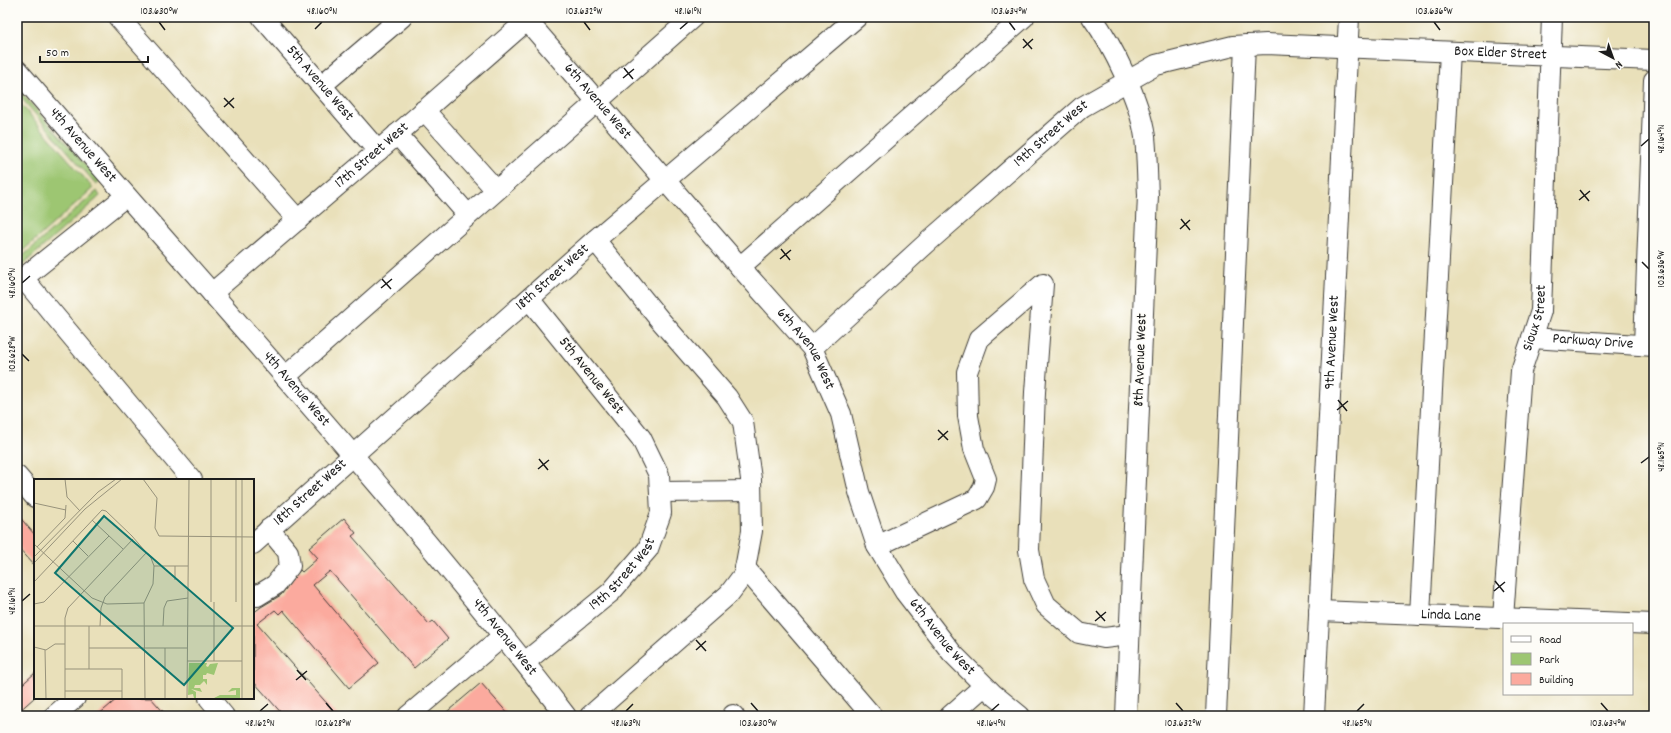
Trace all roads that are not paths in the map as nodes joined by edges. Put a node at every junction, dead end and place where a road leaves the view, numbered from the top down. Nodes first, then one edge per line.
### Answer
1 (118, 17) edge
2 (262, 17) edge
3 (402, 17) edge
4 (693, 17) edge
5 (857, 17) edge
6 (1024, 17) edge
7 (1092, 17) edge
8 (1349, 17) edge
9 (1552, 17) edge
10 (527, 18) edge
11 (1245, 45) junction
12 (1348, 48) junction
13 (1450, 52) junction
14 (1551, 56) junction
15 (1654, 60) edge
16 (17, 70) edge
17 (1654, 80) edge
18 (1127, 82) junction
19 (322, 85) junction
20 (596, 101) junction
21 (424, 110) junction
22 (397, 134) junction
23 (378, 151) junction
24 (665, 180) junction
25 (496, 190) junction
26 (126, 196) junction
27 (468, 215) junction
28 (298, 220) junction
29 (595, 240) junction
30 (740, 267) junction
31 (20, 281) edge
32 (212, 293) junction
33 (529, 299) junction
34 (1532, 338) junction
35 (1649, 346) edge
36 (812, 348) junction
37 (285, 377) junction
38 (352, 456) junction
39 (650, 456) joint
40 (17, 476) edge
41 (191, 479) edge
42 (752, 491) junction
43 (660, 492) junction
44 (34, 496) edge
45 (269, 529) junction
46 (254, 543) edge
47 (877, 546) junction
48 (745, 568) junction
49 (254, 594) edge
50 (1319, 610) junction
51 (1420, 615) junction
52 (1503, 618) junction
53 (1629, 623) edge
54 (1633, 623) edge
55 (1654, 624) edge
56 (1129, 635) junction
57 (503, 636) junction
58 (525, 662) junction
59 (984, 686) junction
60 (210, 699) edge
61 (224, 716) edge
62 (408, 716) edge
63 (566, 716) edge
64 (590, 716) edge
65 (872, 716) edge
66 (950, 716) edge
67 (1020, 716) edge
68 (1126, 716) edge
69 (1216, 716) edge
70 (1314, 716) edge

1 - 28 street
2 - 19 street, 5th Avenue West
3 - 19 street
4 - 20 street
5 - 24 street, 18th Street West
6 - 30 street
7 - 18 street, 8th Avenue West
8 - 12 street, 9th Avenue West
9 - 14 street, Sioux Street
10 - 20 street, 6th Avenue West
10 - 21 street, 17th Street West
11 - 12 street, 19th Street West
11 - 18 street, 19th Street West
11 - 69 street
12 - 13 street, Box Elder Street
12 - 50 street, 9th Avenue West
13 - 14 street, Box Elder Street
13 - 51 street
14 - 15 street, Box Elder Street
14 - 34 street, Sioux Street
16 - 26 street, 4th Avenue West
17 - 35 street
18 - 36 street, 19th Street West
18 - 56 street, 8th Avenue West
19 - 23 street, 5th Avenue West
20 - 24 street, 6th Avenue West
20 - 25 street
21 - 22 street, 17th Street West
21 - 25 street
22 - 23 street, 17th Street West
22 - 27 street
23 - 28 street, 17th Street West
24 - 29 street, 18th Street West
24 - 30 street, 6th Avenue West
25 - 27 street
26 - 31 street
26 - 32 street, 4th Avenue West
27 - 37 street
28 - 32 street, 17th Street West
29 - 33 street, 18th Street West
29 - 42 street
30 - 36 street, 6th Avenue West
31 - 41 street
32 - 37 street, 4th Avenue West
33 - 38 street, 18th Street West
33 - 39 street, 5th Avenue West
34 - 35 street, Parkway Drive
34 - 52 street, Sioux Street
36 - 47 street, 6th Avenue West
37 - 38 street, 4th Avenue West
38 - 45 street, 18th Street West
38 - 57 street, 4th Avenue West
39 - 43 street, 19th Street West
40 - 44 street
42 - 43 street
42 - 48 street
43 - 58 street, 19th Street West
45 - 46 street, 18th Street West
45 - 49 street
47 - 56 street
47 - 59 street, 6th Avenue West
48 - 64 street
48 - 65 street
50 - 51 street, Linda Lane
50 - 70 street, 9th Avenue West
51 - 52 street, Linda Lane
52 - 53 street, Linda Lane
54 - 55 street, Linda Lane
56 - 68 street, 8th Avenue West
57 - 58 street, 4th Avenue West
57 - 62 street
58 - 63 street, 4th Avenue West
59 - 66 street
59 - 67 street, 6th Avenue West
60 - 61 street

